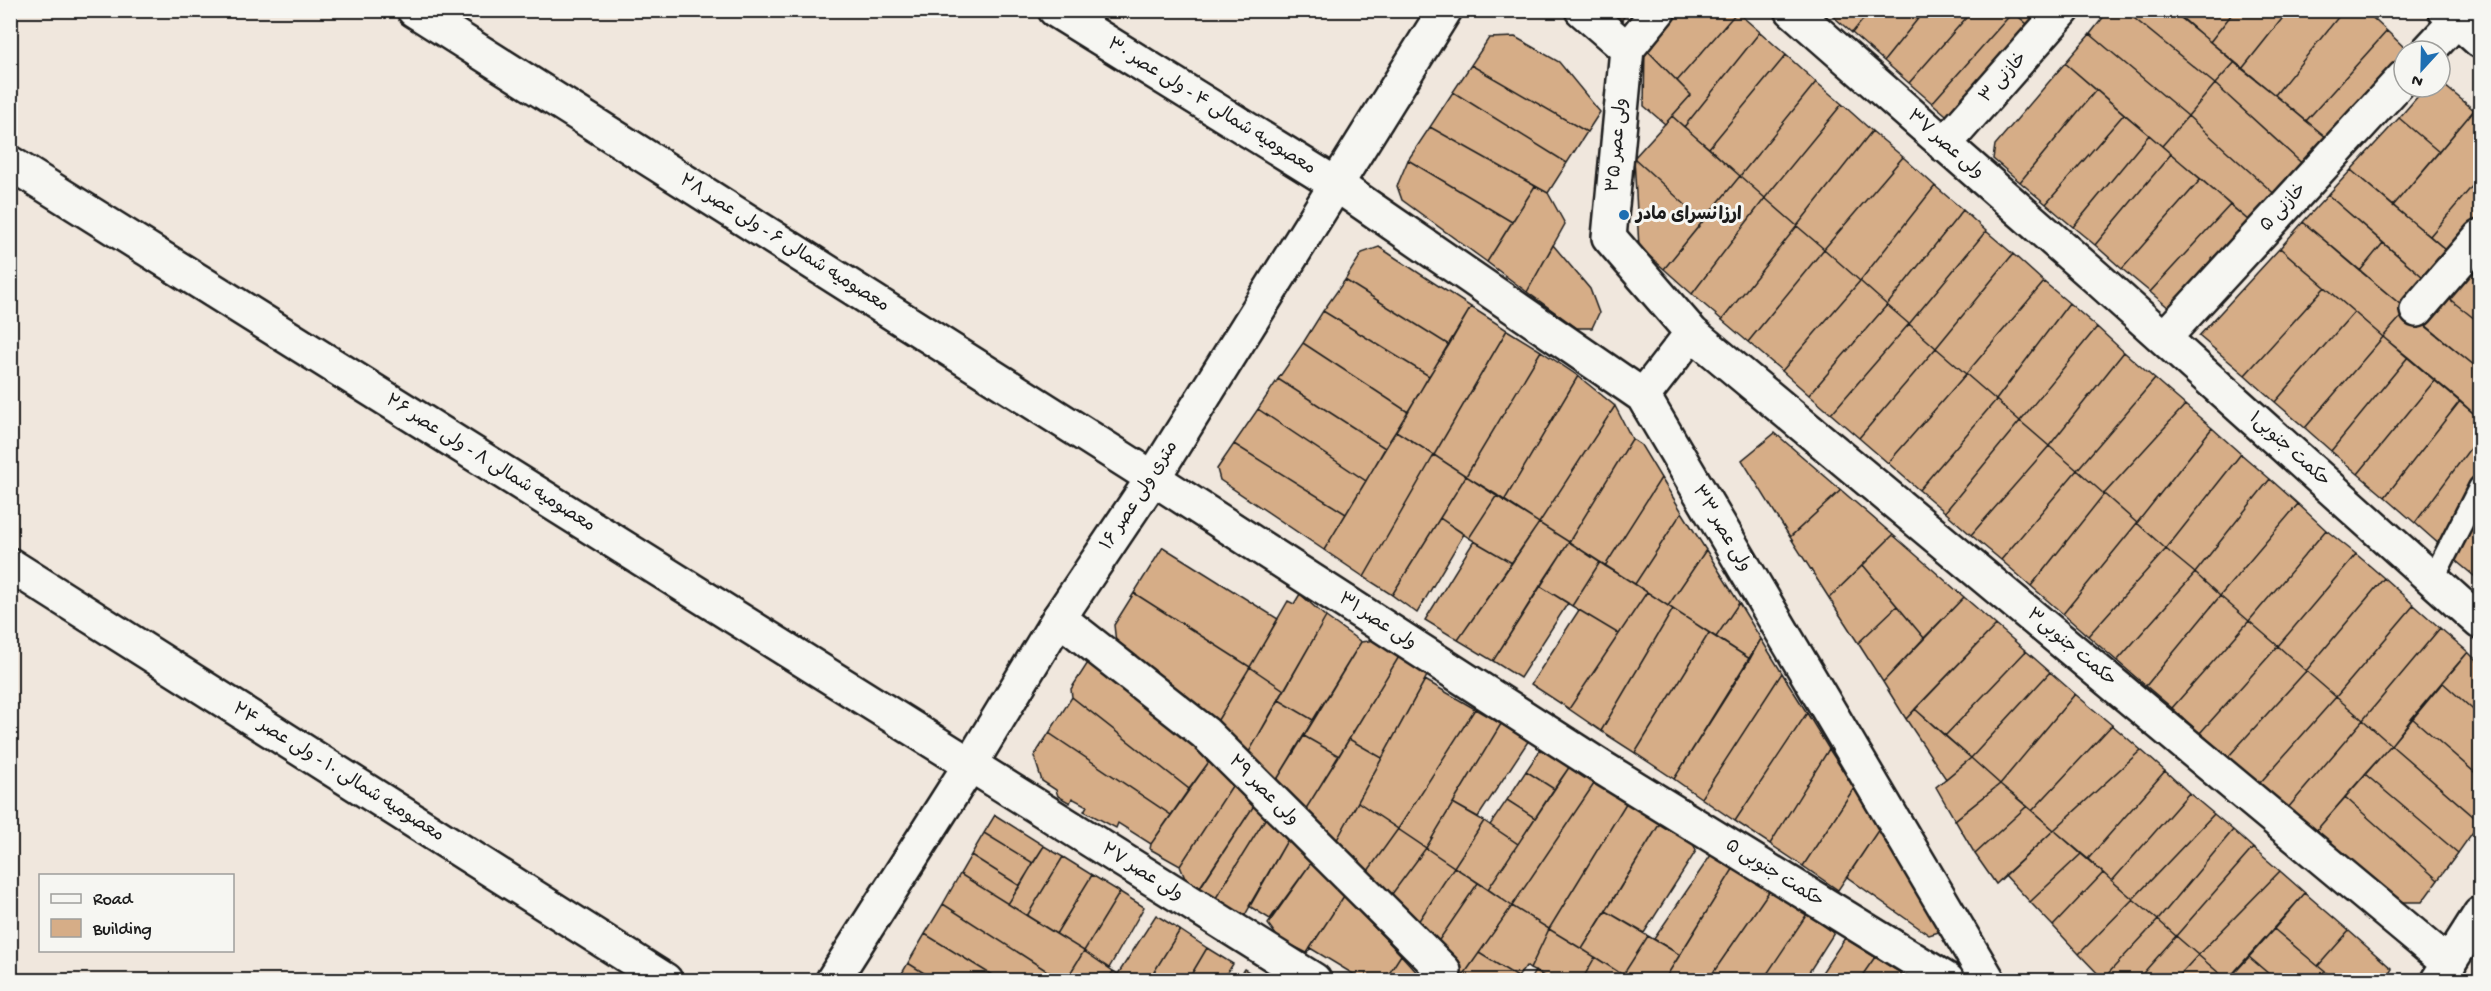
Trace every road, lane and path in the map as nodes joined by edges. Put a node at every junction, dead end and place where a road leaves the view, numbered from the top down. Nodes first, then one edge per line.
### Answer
1 (414, 10) edge
2 (1054, 10) edge
3 (1445, 10) edge
4 (1582, 10) edge
5 (1659, 10) edge
6 (1792, 10) edge
7 (2064, 10) edge
8 (2460, 24) edge
9 (2442, 39) edge
10 (1627, 50) junction
11 (2392, 90) edge
12 (1944, 145) junction
13 (10, 163) edge
14 (1337, 185) junction
15 (2481, 237) edge
16 (2098, 279) joint
17 (2417, 310) dead end
18 (1692, 333) junction
19 (2164, 338) junction
20 (1642, 396) junction
21 (1153, 478) junction
22 (2481, 487) edge
23 (10, 565) edge
24 (2433, 579) junction
25 (1059, 618) junction
26 (2481, 622) edge
27 (970, 765) junction
28 (1601, 766) joint
29 (2481, 914) edge
30 (2444, 972) edge
31 (665, 981) edge
32 (833, 981) edge
33 (1314, 981) edge
34 (1437, 981) edge
35 (1947, 981) edge
36 (1988, 981) edge

1 - 21 street, معصومیه شمالی ۶ - ولی عصر ۲۸
2 - 14 street, معصومیه شمالی ۴ - ولی عصر ۳۰
3 - 14 street, ۱۶ متری ولی عصر
4 - 10 street
5 - 10 street
6 - 12 street, ولی عصر ۳۷
7 - 12 street, خازنی ۳
8 - 9 street
10 - 18 street, ولی عصر ۳۵
11 - 19 street, خازنی ۵
12 - 16 street, ولی عصر ۳۷
13 - 27 street, معصومیه شمالی ۸ - ولی عصر ۲۶
14 - 20 street, ولی عصر ۳۳
14 - 21 street, ۱۶ متری ولی عصر
15 - 17 street
16 - 19 street, حکمت جنوبی۱
18 - 20 street
18 - 30 street, حکمت جنوبی۳
19 - 24 street, حکمت جنوبی۱
20 - 36 street, ولی عصر ۳۳
21 - 25 street, ۱۶ متری ولی عصر
21 - 28 street, ولی عصر ۳۱
22 - 24 lane
23 - 31 street, معصومیه شمالی ۱۰ - ولی عصر ۲۴
24 - 26 street, حکمت جنوبی۱
25 - 27 street, ۱۶ متری ولی عصر
25 - 34 street, ولی عصر ۲۹
27 - 32 street, ۱۶ متری ولی عصر
27 - 33 street, ولی عصر ۲۷
28 - 35 street, حکمت جنوبی ۵
29 - 30 street

